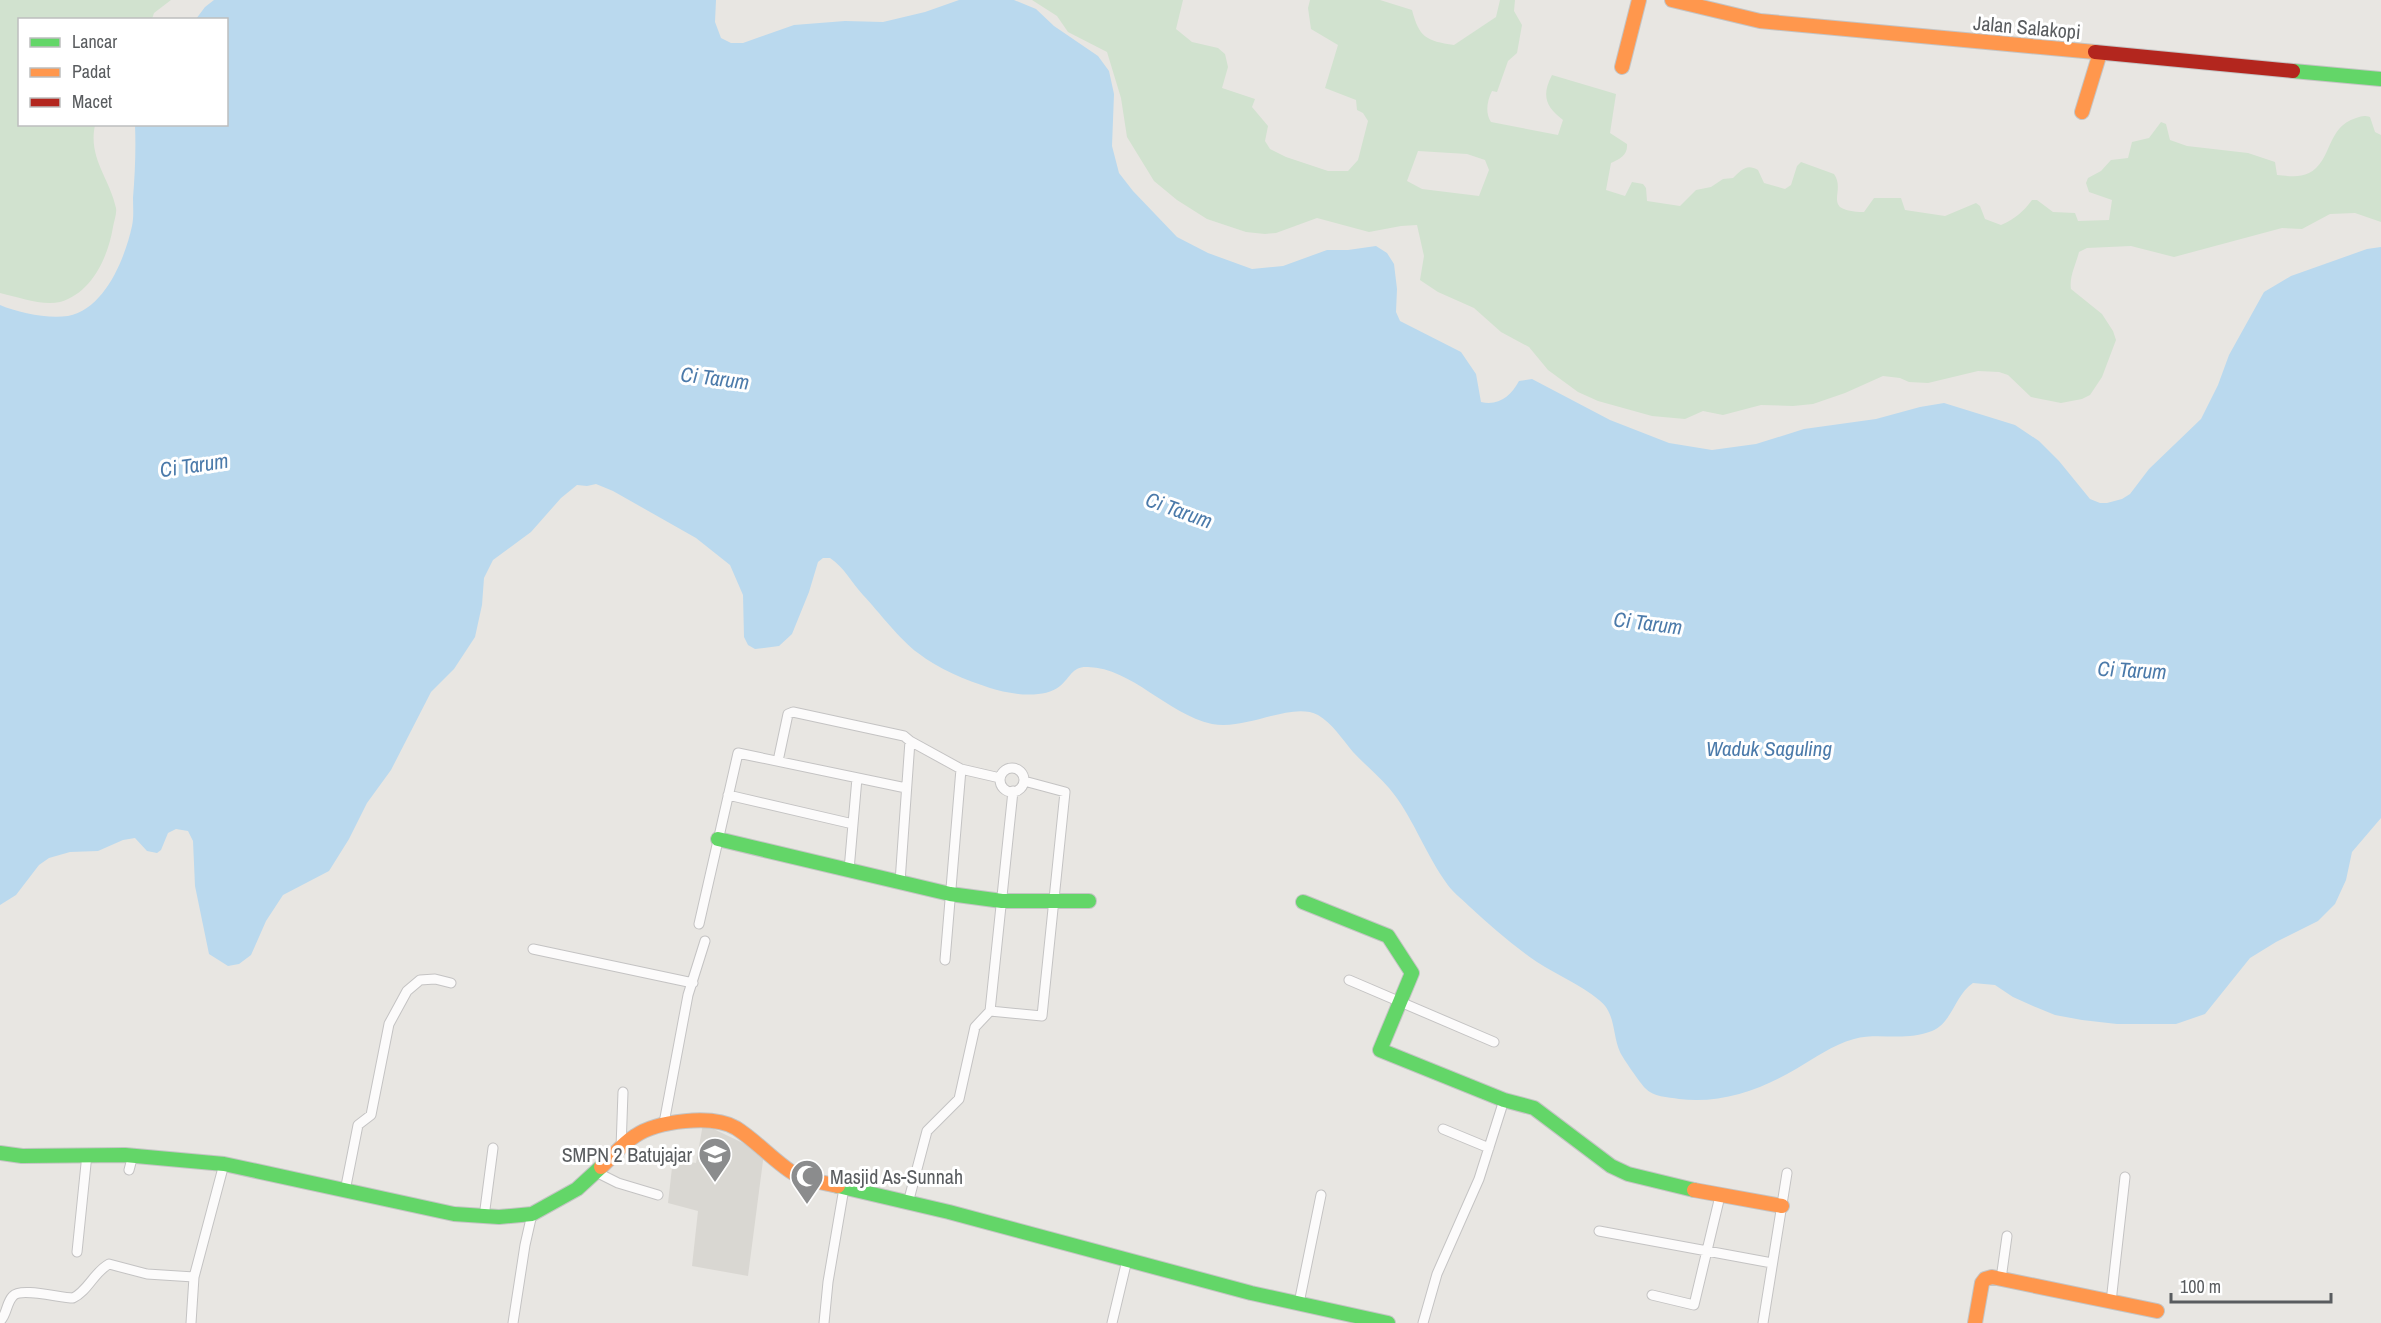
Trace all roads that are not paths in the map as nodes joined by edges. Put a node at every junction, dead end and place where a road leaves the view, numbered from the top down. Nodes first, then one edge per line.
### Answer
1 (1639, 0) edge
2 (1672, 0) edge
3 (2100, 53) junction
4 (1622, 67) dead end
5 (2381, 79) edge
6 (2082, 112) dead end
7 (910, 741) junction
8 (778, 762) junction
9 (961, 769) junction
10 (856, 778) junction
11 (1000, 778) junction
12 (1024, 781) junction
13 (906, 788) junction
14 (1013, 791) junction
15 (728, 795) junction
16 (853, 824) junction
17 (718, 839) junction
18 (849, 870) junction
19 (900, 882) junction
20 (950, 894) junction
21 (1002, 901) junction
22 (1089, 901) dead end
23 (1053, 902) junction
24 (1303, 902) dead end
25 (699, 924) dead end
26 (705, 941) dead end
27 (532, 949) dead end
28 (945, 960) dead end
29 (1349, 980) dead end
30 (693, 982) junction
31 (451, 983) dead end
32 (1400, 1002) junction
33 (990, 1011) junction
34 (1494, 1042) dead end
35 (623, 1092) dead end
36 (1504, 1100) junction
37 (664, 1123) junction
38 (1443, 1129) dead end
39 (493, 1148) dead end
40 (621, 1148) junction
41 (1489, 1148) junction
42 (0, 1153) edge
43 (87, 1154) junction
44 (133, 1155) junction
45 (224, 1164) junction
46 (129, 1170) dead end
47 (596, 1172) junction
48 (1787, 1173) dead end
49 (2125, 1177) dead end
50 (844, 1188) junction
51 (345, 1191) junction
52 (658, 1194) dead end
53 (1321, 1195) dead end
54 (1720, 1196) junction
55 (908, 1203) junction
56 (1782, 1206) junction
57 (532, 1214) junction
58 (484, 1217) junction
59 (1599, 1231) dead end
60 (2007, 1236) dead end
61 (1707, 1251) junction
62 (77, 1252) dead end
63 (1127, 1260) junction
64 (1772, 1263) junction
65 (194, 1277) junction
66 (2001, 1279) junction
67 (1652, 1295) dead end
68 (2111, 1302) junction
69 (1299, 1303) junction
70 (2157, 1311) dead end
71 (0, 1321) edge
72 (191, 1323) edge
73 (513, 1323) edge
74 (824, 1323) edge
75 (1112, 1323) edge
76 (1385, 1323) edge
77 (1423, 1323) edge
78 (1762, 1323) edge
79 (1975, 1323) edge

1 - 4 street
2 - 3 street, Jalan Salakopi
3 - 5 street, Jalan Salakopi
3 - 6 street
7 - 8 street
7 - 9 street
7 - 13 street
8 - 10 street
8 - 15 street
9 - 11 street
9 - 20 street
10 - 13 street
10 - 16 street
11 - 12 street
11 - 14 street
12 - 14 street
12 - 23 street
13 - 19 street
14 - 21 street
15 - 16 street
15 - 17 street
16 - 18 street
17 - 18 street
17 - 25 street
18 - 19 street
19 - 20 street
20 - 21 street
20 - 28 street
21 - 23 street
21 - 33 street
22 - 23 street
23 - 33 street
24 - 32 street
26 - 30 street
27 - 30 street
29 - 32 street
30 - 37 street
31 - 51 street
32 - 34 street
32 - 36 street
33 - 55 street
35 - 40 street
36 - 41 street
36 - 54 street
37 - 40 street
37 - 50 street
38 - 41 street
39 - 58 street
40 - 47 street
41 - 77 street
42 - 43 street
43 - 44 street
43 - 62 street
44 - 45 street
44 - 46 street
45 - 51 street
45 - 65 street
47 - 52 street
47 - 57 street
48 - 56 street
49 - 68 street
50 - 55 street
50 - 74 street
51 - 58 street
53 - 69 street
54 - 56 street
54 - 61 street
55 - 63 street
56 - 64 street
57 - 58 street
57 - 73 street
59 - 61 street
60 - 66 street
61 - 64 street
61 - 67 street
63 - 69 street
63 - 75 street
64 - 78 street
65 - 71 street
65 - 72 street
66 - 68 street
66 - 79 street
68 - 70 street
69 - 76 street

